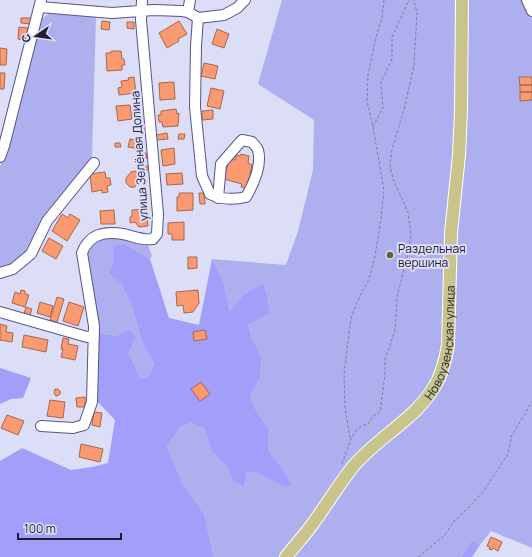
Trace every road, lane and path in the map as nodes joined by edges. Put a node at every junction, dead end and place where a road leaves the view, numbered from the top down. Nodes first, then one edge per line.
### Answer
1 (142, 0) edge
2 (190, 0) edge
3 (245, 0) edge
4 (384, 0) edge
5 (409, 0) edge
6 (414, 0) edge
7 (462, 0) edge
8 (527, 0) edge
9 (41, 4) edge
10 (141, 11) junction
11 (532, 11) edge
12 (188, 12) junction
13 (198, 18) junction
14 (373, 128) junction
15 (0, 157) edge
16 (94, 163) dead end
17 (218, 198) junction
18 (0, 273) edge
19 (0, 312) edge
20 (94, 336) junction
21 (532, 402) edge
22 (41, 426) dead end
23 (351, 439) junction
24 (341, 467) dead end
25 (286, 557) edge
26 (418, 557) edge

1 - 10 street, улица Зелёная Долина
2 - 12 street
3 - 13 street
4 - 14 path
5 - 14 path
6 - 23 path
7 - 25 main road, Новоузенская улица
8 - 11 street
9 - 10 street
9 - 15 street
10 - 12 street
10 - 20 street, улица Зелёная Долина
12 - 13 street
13 - 17 street
14 - 23 path
16 - 18 street
17 - 17 street
19 - 20 street
20 - 22 street
21 - 26 path
23 - 24 path

